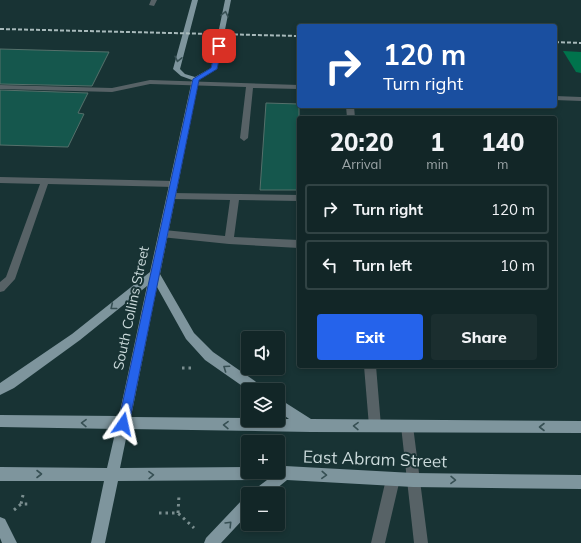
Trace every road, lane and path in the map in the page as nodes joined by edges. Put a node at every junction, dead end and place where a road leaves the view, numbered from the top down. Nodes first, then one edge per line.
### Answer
1 (195, 0) edge
2 (228, 0) edge
3 (196, 81) junction
4 (250, 86) junction
5 (0, 87) edge
6 (297, 87) edge
7 (557, 98) edge
8 (581, 99) edge
9 (244, 138) dead end
10 (0, 180) edge
11 (45, 181) junction
12 (174, 184) junction
13 (172, 196) junction
14 (235, 197) junction
15 (297, 198) edge
16 (164, 234) junction
17 (229, 240) junction
18 (297, 244) edge
19 (155, 274) junction
20 (0, 288) edge
21 (182, 368) dead end
22 (196, 368) dead end
23 (370, 368) edge
24 (248, 383) edge
25 (0, 389) edge
26 (285, 409) edge
27 (0, 422) edge
28 (123, 424) junction
29 (311, 426) junction
30 (375, 426) junction
31 (407, 426) junction
32 (581, 427) edge
33 (285, 473) edge
34 (0, 474) edge
35 (241, 474) edge
36 (112, 475) junction
37 (278, 479) edge
38 (393, 479) junction
39 (413, 480) junction
40 (581, 482) edge
41 (268, 487) edge
42 (24, 493) dead end
43 (179, 493) dead end
44 (21, 504) junction
45 (29, 504) dead end
46 (13, 511) dead end
47 (241, 511) edge
48 (159, 513) dead end
49 (178, 513) junction
50 (0, 524) edge
51 (194, 528) dead end
52 (10, 543) edge
53 (98, 543) edge
54 (211, 543) edge
55 (378, 543) edge
56 (421, 543) edge

1 -> 3 main road
3 -> 2 main road
3 - 4 lane
3 - 5 lane
3 - 12 main road, South Collins Street
4 - 6 lane
4 - 9 lane
7 - 8 lane
10 - 11 lane
11 - 12 lane
11 - 20 lane
12 - 13 main road, South Collins Street
13 - 14 lane
13 - 16 main road, South Collins Street
14 - 15 lane
14 - 17 lane
16 - 17 lane
16 - 19 main road, South Collins Street
17 - 18 lane
24 -> 19 main road
19 -> 25 main road
19 - 28 main road, South Collins Street
21 - 22 path
23 - 30 lane
26 - 29 main road
28 -> 27 main road, East Abram Street
29 -> 28 main road, East Abram Street
28 - 36 main road, South Collins Street
30 -> 29 main road, East Abram Street
30 - 31 main road, East Abram Street
32 -> 31 main road, East Abram Street
31 - 39 lane
33 -> 38 main road, East Abram Street
34 -> 36 main road, East Abram Street
36 -> 35 main road, East Abram Street
36 - 53 main road, South Collins Street
37 - 41 main road
38 - 39 main road, East Abram Street
38 - 55 lane
39 -> 40 main road, East Abram Street
39 - 56 lane
42 - 44 path
43 - 49 path
44 - 45 path
44 - 46 path
54 -> 47 main road
48 - 49 path
49 - 51 path
50 - 52 main road

